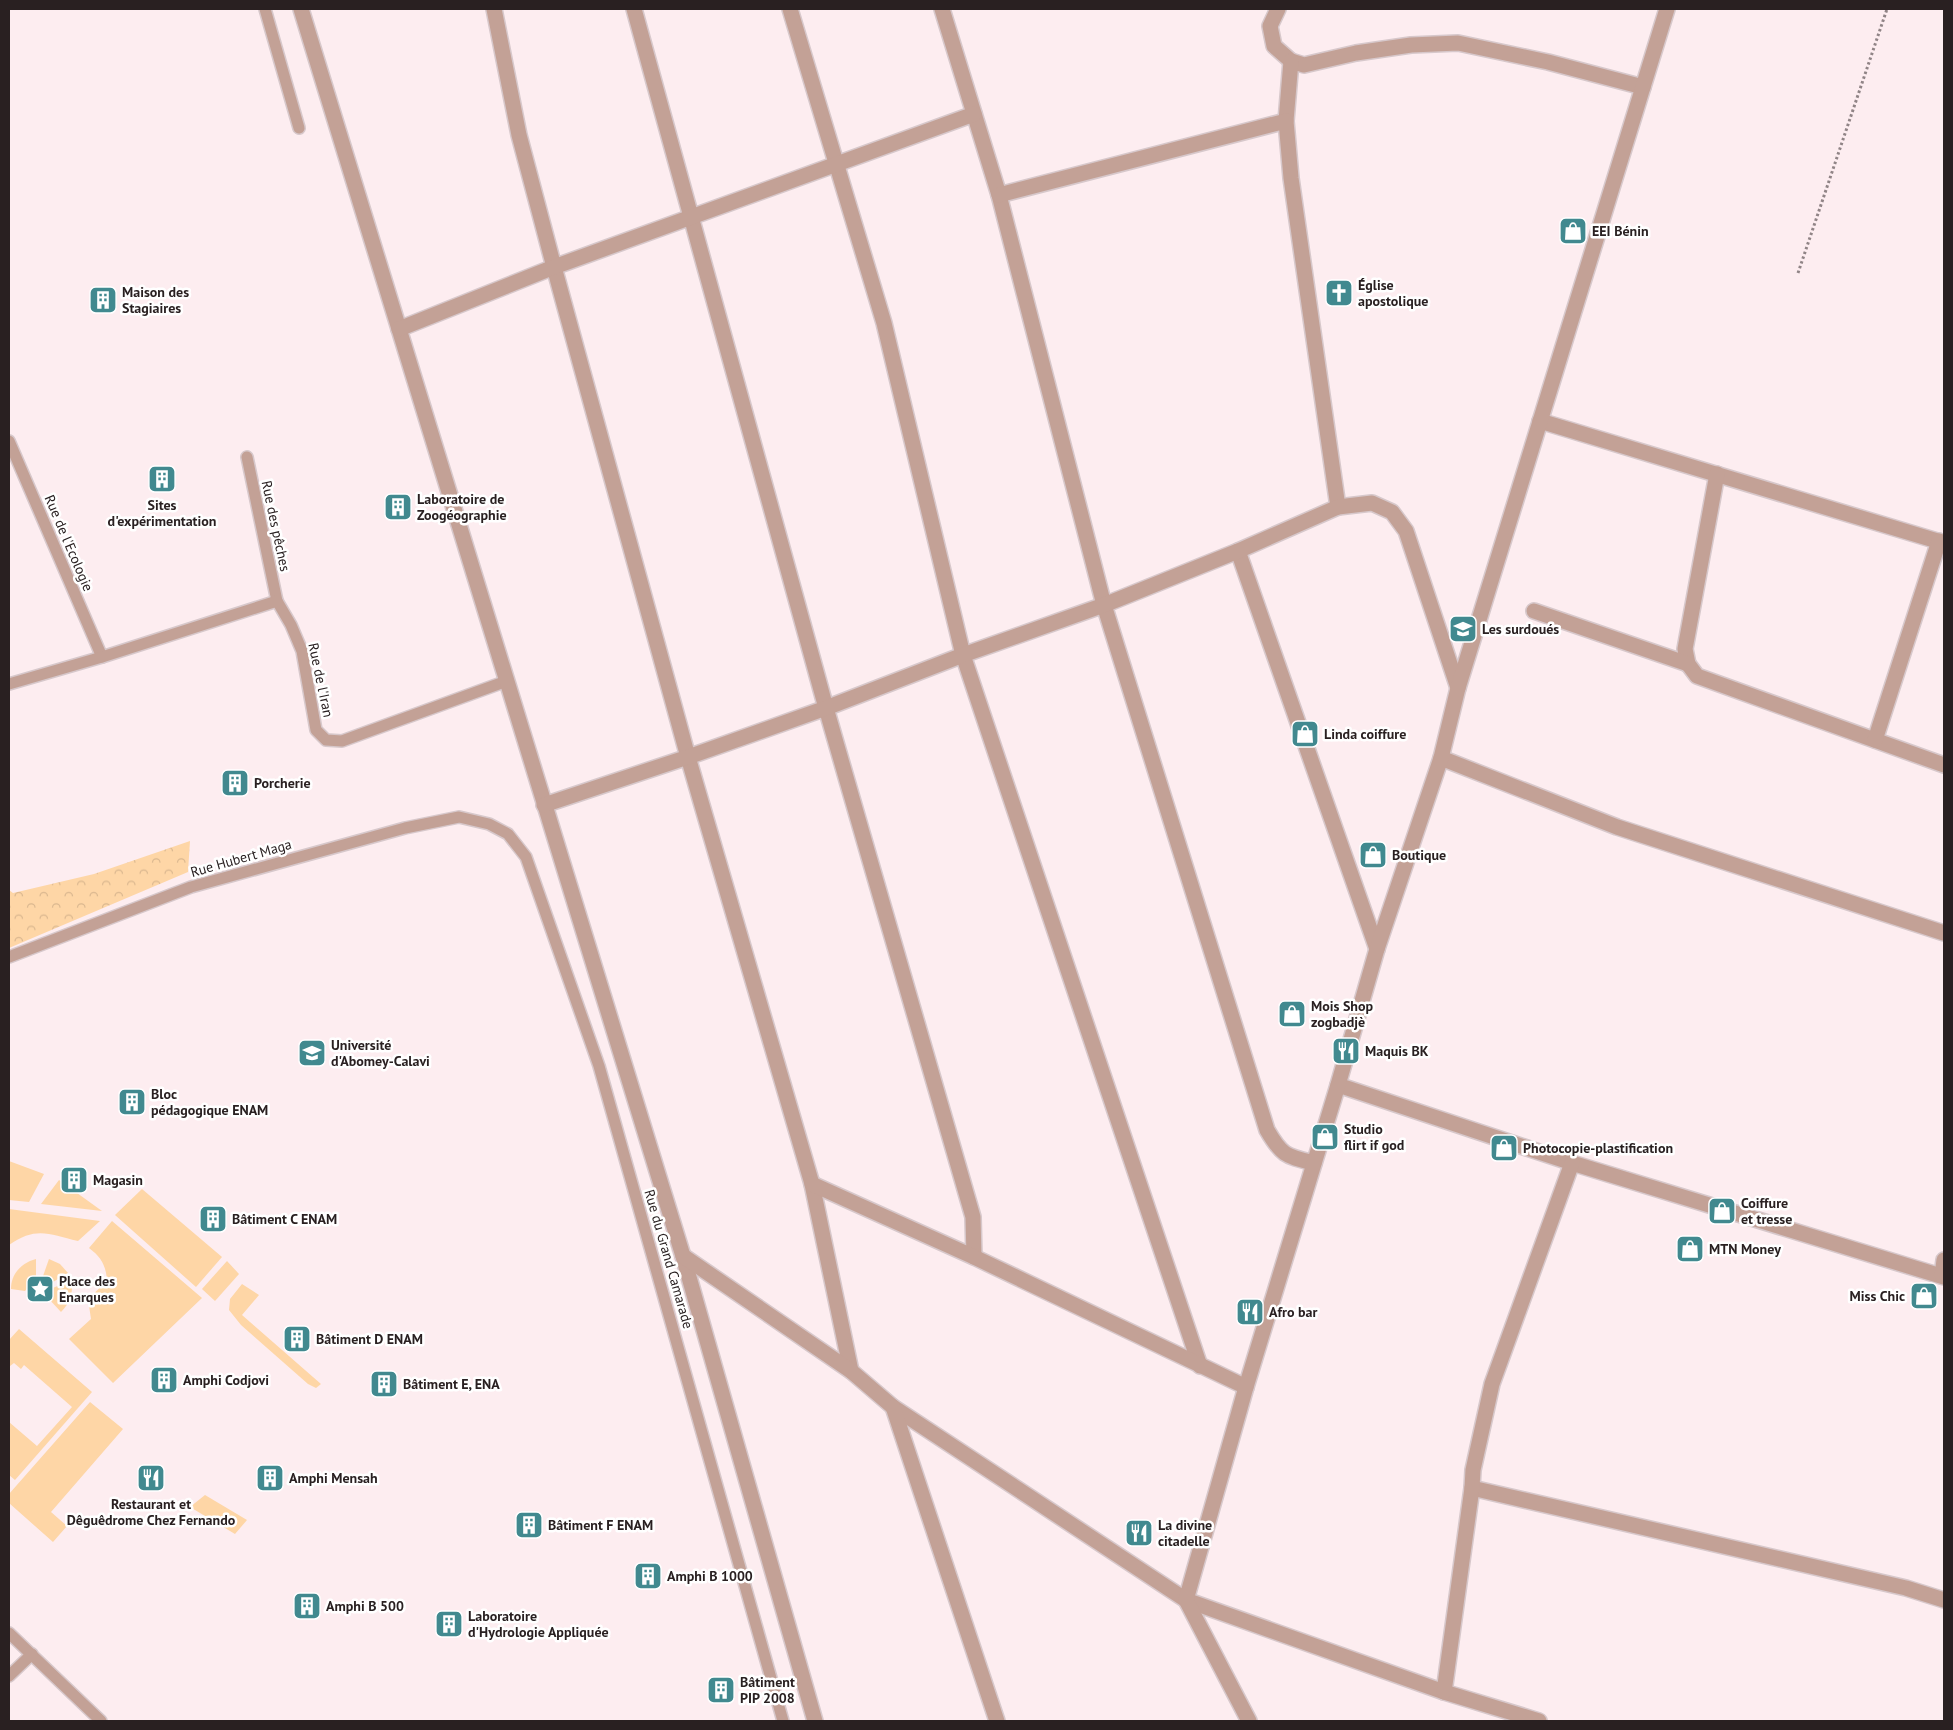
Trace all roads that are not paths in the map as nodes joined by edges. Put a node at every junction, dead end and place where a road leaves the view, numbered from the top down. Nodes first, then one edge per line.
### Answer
1 (264, 9) edge
2 (300, 9) edge
3 (494, 9) edge
4 (634, 9) edge
5 (790, 9) edge
6 (942, 9) edge
7 (1278, 9) edge
8 (1668, 9) edge
9 (1291, 61) junction
10 (1643, 87) junction
11 (974, 114) junction
12 (1286, 121) junction
13 (299, 128) dead end
14 (836, 165) junction
15 (999, 195) junction
16 (691, 217) junction
17 (554, 267) junction
18 (398, 329) junction
19 (1540, 421) junction
20 (9, 441) edge
21 (247, 457) dead end
22 (1717, 474) junction
23 (1338, 507) junction
24 (1942, 542) edge
25 (1238, 551) junction
26 (277, 601) junction
27 (1104, 605) junction
28 (1534, 611) dead end
29 (963, 655) junction
30 (102, 657) junction
31 (1688, 664) junction
32 (504, 682) dead end
33 (9, 684) edge
34 (1458, 688) junction
35 (826, 708) junction
36 (1875, 740) junction
37 (688, 757) junction
38 (1441, 758) junction
39 (1944, 765) edge
40 (544, 805) junction
41 (489, 824) joint
42 (1944, 933) edge
43 (1377, 949) junction
44 (9, 957) edge
45 (1338, 1085) junction
46 (1314, 1163) junction
47 (1572, 1163) junction
48 (812, 1184) junction
49 (683, 1256) junction
50 (974, 1257) junction
51 (1944, 1260) edge
52 (1943, 1276) edge
53 (1200, 1366) junction
54 (850, 1371) junction
55 (1246, 1387) junction
56 (894, 1407) junction
57 (1472, 1488) junction
58 (1186, 1600) junction
59 (1944, 1600) edge
60 (9, 1633) edge
61 (32, 1654) junction
62 (9, 1676) edge
63 (1444, 1692) junction
64 (101, 1721) edge
65 (783, 1721) edge
66 (815, 1721) edge
67 (997, 1721) edge
68 (1248, 1721) edge
69 (1539, 1721) edge

1 - 13 lane
2 - 18 street
3 - 17 street
4 - 16 street
5 - 14 street
6 - 11 street
7 - 9 street
8 - 10 street
9 - 10 street
9 - 12 street
10 - 19 street
11 - 14 street
11 - 15 street
12 - 15 street
12 - 23 street
14 - 16 street
14 - 29 street
15 - 27 street
16 - 17 street
16 - 35 street
17 - 18 street
17 - 37 street
18 - 40 street
19 - 22 street
19 - 34 street
20 - 30 lane, Rue de l'Ecologie
21 - 26 lane, Rue des pêches
22 - 24 street
22 - 31 street
23 - 25 street
23 - 34 street
24 - 36 street
25 - 27 street
25 - 43 street
26 - 30 lane
26 - 32 lane, Rue de l'Iran
27 - 29 street
27 - 46 street
28 - 31 street
29 - 35 street
29 - 53 street
30 - 33 lane
31 - 36 street
34 - 38 street
35 - 37 street
35 - 50 street
36 - 39 street
37 - 40 street
37 - 48 street
38 - 42 street
38 - 43 street
40 - 49 street
41 - 44 lane, Rue Hubert Maga
41 - 65 lane, Rue du Grand Camarade
43 - 45 street
45 - 46 street
45 - 47 street
46 - 55 street
47 - 52 street
47 - 57 street
48 - 50 street
48 - 54 street
49 - 54 street
49 - 66 street
50 - 53 street
51 - 52 street
53 - 55 street
54 - 56 street
55 - 58 street
56 - 58 street
56 - 67 street
57 - 59 street
57 - 63 street
58 - 63 street
58 - 68 street
60 - 61 lane
61 - 62 lane
61 - 64 lane
63 - 69 street

